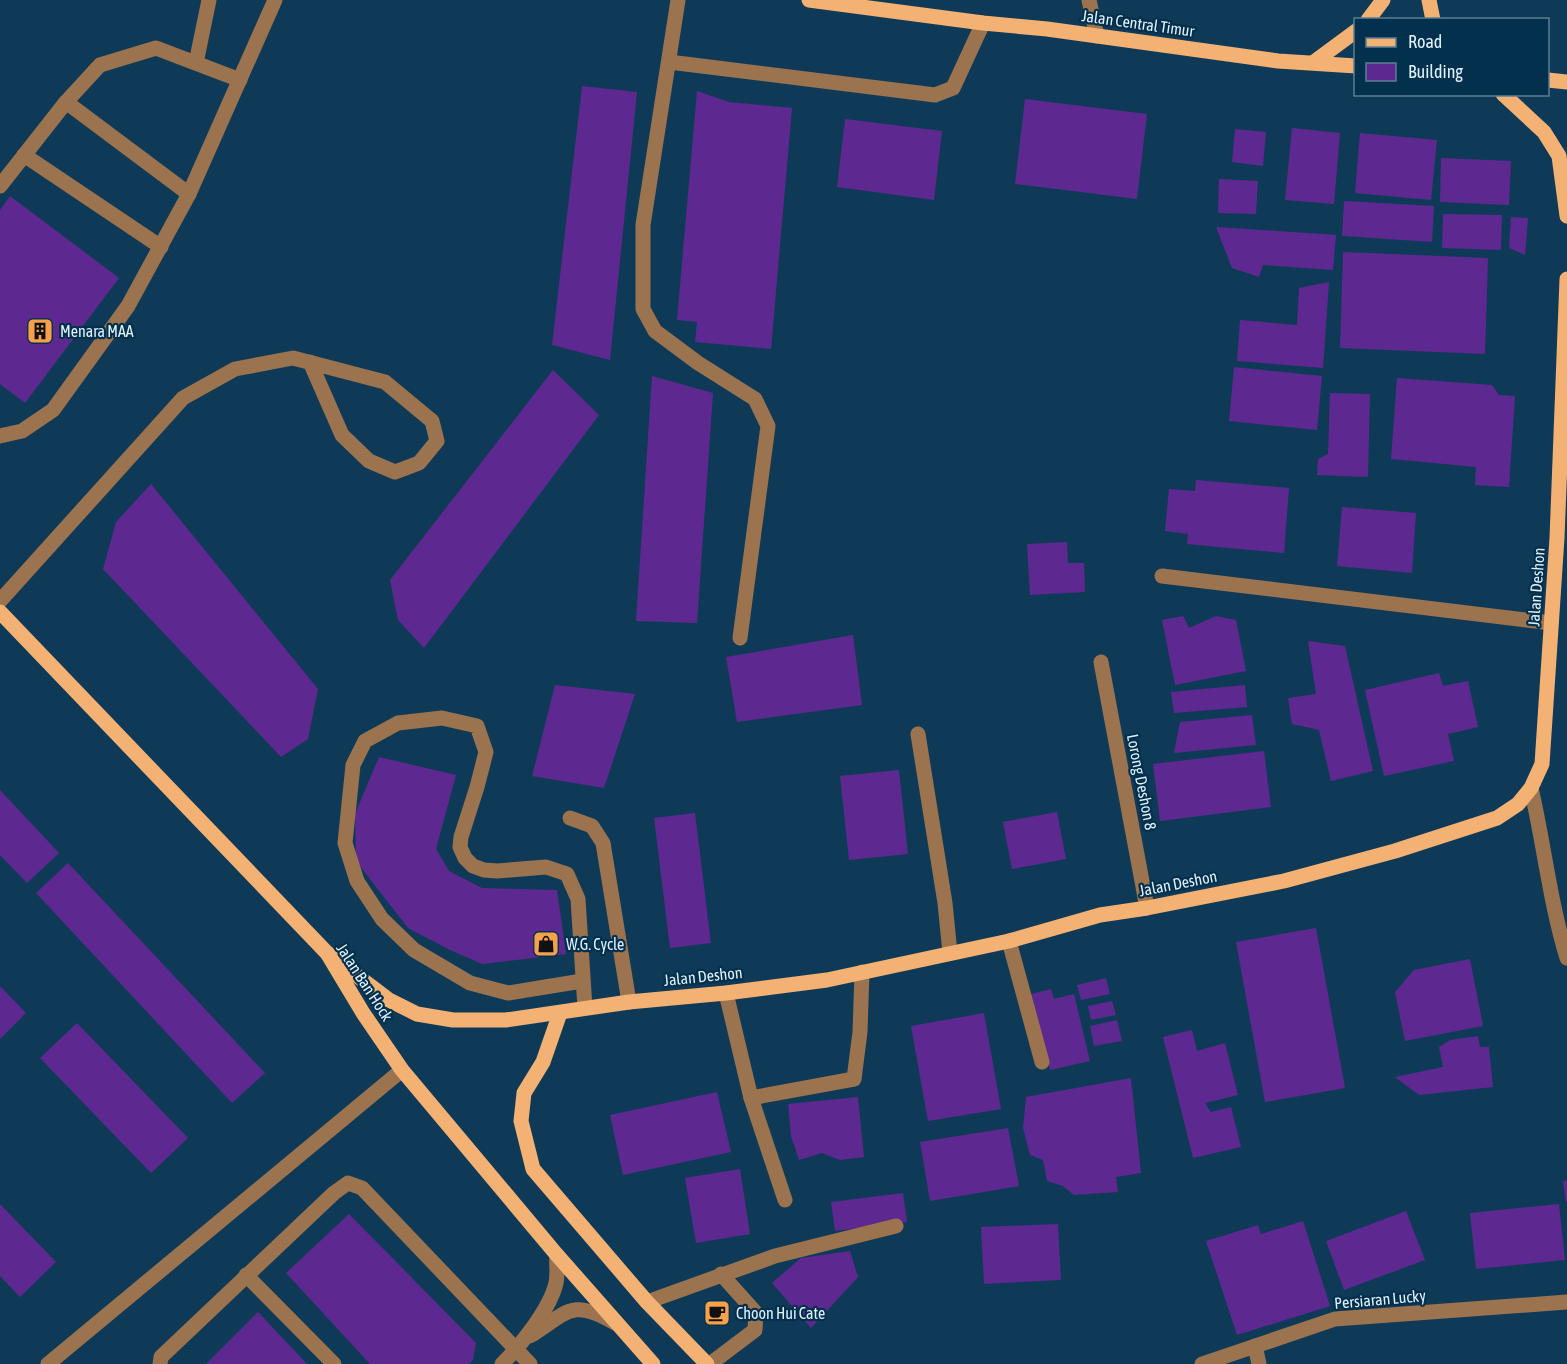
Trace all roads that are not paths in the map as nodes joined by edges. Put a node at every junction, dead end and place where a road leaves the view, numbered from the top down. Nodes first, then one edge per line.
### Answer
1 (209, 0) edge
2 (274, 0) edge
3 (678, 0) edge
4 (809, 0) edge
5 (1089, 0) edge
6 (1383, 0) edge
7 (1429, 0) edge
8 (862, 3) edge
9 (1370, 18) edge
10 (1433, 18) edge
11 (984, 23) junction
12 (1354, 32) edge
13 (1097, 36) junction
14 (669, 62) junction
15 (1314, 62) junction
16 (196, 63) junction
17 (1354, 66) edge
18 (240, 80) junction
19 (1549, 80) edge
20 (1567, 82) edge
21 (1505, 96) edge
22 (66, 102) junction
23 (24, 155) junction
24 (0, 186) edge
25 (189, 194) junction
26 (1567, 216) edge
27 (161, 247) junction
28 (1567, 279) edge
29 (310, 362) junction
30 (0, 436) edge
31 (1162, 576) dead end
32 (0, 601) edge
33 (0, 612) edge
34 (1551, 623) junction
35 (740, 638) dead end
36 (1101, 662) dead end
37 (918, 734) dead end
38 (1531, 788) junction
39 (570, 818) dead end
40 (1147, 908) junction
41 (1009, 941) junction
42 (327, 953) junction
43 (950, 953) junction
44 (1567, 958) edge
45 (862, 972) junction
46 (582, 981) junction
47 (726, 993) junction
48 (629, 1002) junction
49 (585, 1008) junction
50 (560, 1012) junction
51 (1042, 1062) dead end
52 (402, 1070) junction
53 (751, 1098) junction
54 (785, 1200) dead end
55 (896, 1226) dead end
56 (557, 1255) junction
57 (721, 1274) junction
58 (246, 1275) junction
59 (647, 1302) junction
60 (1567, 1302) edge
61 (618, 1324) junction
62 (527, 1338) junction
63 (1255, 1346) junction
64 (516, 1350) junction
65 (48, 1364) edge
66 (160, 1364) edge
67 (334, 1364) edge
68 (502, 1364) edge
69 (530, 1364) edge
70 (653, 1364) edge
71 (709, 1364) edge
72 (1202, 1364) edge
73 (1259, 1364) edge

1 - 16 street
2 - 18 street
3 - 14 street
4 - 8 main road, Jalan Central Timur
5 - 13 street
6 - 9 main road
7 - 10 main road
8 - 11 main road, Jalan Central Timur
11 - 13 main road, Jalan Central Timur
11 - 14 street
12 - 15 main road
13 - 15 main road, Jalan Central Timur
14 - 35 street
15 - 17 main road, Jalan Central Timur
16 - 18 street
16 - 22 street
18 - 25 street
19 - 20 main road
21 - 26 main road
22 - 23 street
22 - 25 street
23 - 24 street
23 - 27 street
25 - 27 street
27 - 30 street
28 - 34 main road, Jalan Deshon
29 - 29 street
29 - 32 street
31 - 34 street
33 - 42 main road, Jalan Ban Hock
34 - 38 main road, Jalan Deshon
36 - 40 street, Lorong Deshon 8
37 - 43 street
38 - 40 main road, Jalan Deshon
38 - 44 street
39 - 48 street
40 - 41 main road, Jalan Deshon
41 - 43 main road, Jalan Deshon
41 - 51 street
42 - 50 main road, Jalan Deshon
42 - 52 main road, Jalan Ban Hock
43 - 45 main road, Jalan Deshon
45 - 47 main road, Jalan Deshon
45 - 53 street
46 - 46 street
46 - 49 street
47 - 48 main road, Jalan Deshon
47 - 53 street
48 - 49 main road, Jalan Deshon
49 - 50 main road, Jalan Deshon
50 - 59 main road
52 - 56 main road, Jalan Ban Hock
52 - 65 street
53 - 54 street
55 - 57 street
56 - 61 main road, Jalan Ban Hock
56 - 62 street
57 - 59 street
57 - 71 street
58 - 64 street
58 - 66 street
58 - 67 street
59 - 71 main road
60 - 63 street, Persiaran Lucky
61 - 62 street
61 - 70 main road, Jalan Ban Hock
62 - 64 street
63 - 72 street, Persiaran Lucky
63 - 73 street
64 - 68 street
64 - 69 street

